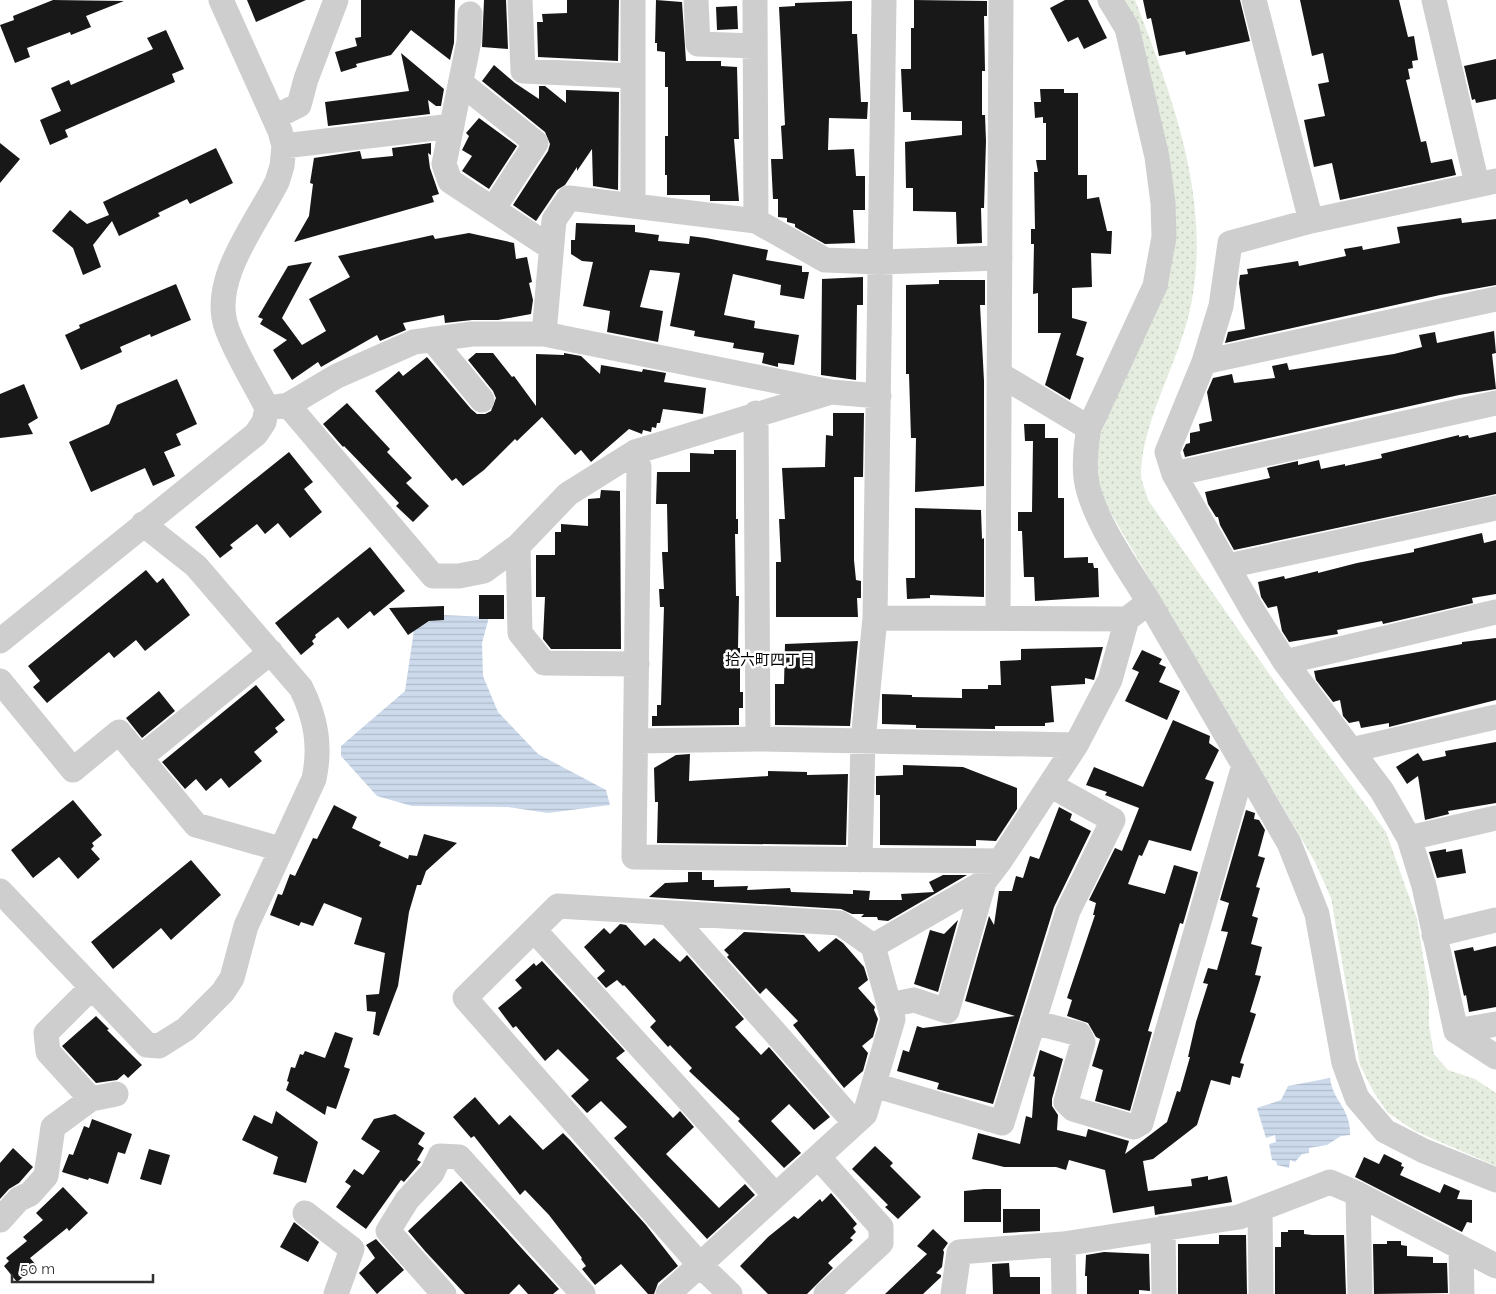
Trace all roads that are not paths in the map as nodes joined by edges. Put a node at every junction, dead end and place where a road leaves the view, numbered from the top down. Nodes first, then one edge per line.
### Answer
1 (222, 0) edge
2 (336, 0) edge
3 (520, 0) edge
4 (633, 0) edge
5 (696, 0) edge
6 (755, 0) edge
7 (884, 0) edge
8 (1001, 0) edge
9 (1110, 0) edge
10 (1254, 0) edge
11 (1434, 0) edge
12 (470, 14) dead end
13 (755, 46) junction
14 (633, 76) junction
15 (461, 83) junction
16 (275, 117) junction
17 (452, 126) junction
18 (284, 146) junction
19 (1487, 182) edge
20 (633, 206) junction
21 (493, 209) junction
22 (756, 221) junction
23 (1311, 221) junction
24 (550, 247) junction
25 (1000, 258) junction
26 (879, 262) junction
27 (1496, 299) edge
28 (544, 334) junction
29 (432, 339) junction
30 (1204, 362) junction
31 (999, 374) junction
32 (831, 392) junction
33 (879, 396) junction
34 (482, 400) dead end
35 (1496, 403) edge
36 (278, 406) junction
37 (756, 413) junction
38 (1089, 428) junction
39 (634, 452) junction
40 (1174, 474) junction
41 (1496, 508) edge
42 (143, 524) junction
43 (518, 546) junction
44 (1228, 566) junction
45 (1149, 602) junction
46 (1496, 612) edge
47 (998, 617) junction
48 (875, 618) junction
49 (1127, 618) junction
50 (0, 640) edge
51 (271, 652) junction
52 (1285, 662) junction
53 (637, 664) junction
54 (0, 681) edge
55 (1496, 717) edge
56 (758, 739) junction
57 (637, 741) junction
58 (863, 741) junction
59 (1076, 745) junction
60 (1352, 750) junction
61 (140, 758) junction
62 (1244, 765) junction
63 (1050, 785) junction
64 (1496, 818) edge
65 (1410, 838) junction
66 (280, 849) junction
67 (860, 860) junction
68 (1000, 861) junction
69 (984, 882) junction
70 (0, 891) edge
71 (669, 913) junction
72 (1496, 920) edge
73 (534, 930) junction
74 (1434, 935) junction
75 (873, 946) junction
76 (92, 987) junction
77 (889, 1005) junction
78 (1033, 1022) junction
79 (1496, 1024) edge
80 (1456, 1031) junction
81 (1496, 1057) edge
82 (874, 1085) junction
83 (116, 1094) dead end
84 (91, 1099) junction
85 (855, 1123) junction
86 (818, 1157) junction
87 (1496, 1180) edge
88 (1358, 1194) junction
89 (776, 1196) junction
90 (1260, 1210) junction
91 (306, 1214) dead end
92 (0, 1220) edge
93 (1164, 1228) junction
94 (1063, 1244) junction
95 (1461, 1250) junction
96 (700, 1265) junction
97 (1496, 1266) edge
98 (336, 1294) edge
99 (444, 1294) edge
100 (583, 1294) edge
101 (668, 1294) edge
102 (730, 1294) edge
103 (826, 1294) edge
104 (953, 1294) edge
105 (1064, 1294) edge
106 (1164, 1294) edge
107 (1261, 1294) edge
108 (1360, 1294) edge
109 (1462, 1294) edge

1 - 16 street
2 - 16 street
3 - 14 street
4 - 14 street
5 - 13 street
6 - 13 street
7 - 26 street
8 - 25 street
9 - 38 street
10 - 23 street
11 - 19 street
12 - 15 street
13 - 22 street
14 - 20 street
15 - 17 street
15 - 21 street
16 - 18 street
17 - 18 street
17 - 21 street
18 - 36 street
19 - 23 street
20 - 22 street
20 - 24 street
21 - 24 street
22 - 26 street
23 - 30 street
24 - 28 street
25 - 26 street
25 - 31 street
26 - 33 street
27 - 30 street
28 - 29 street
28 - 32 street
29 - 34 street
29 - 36 street
30 - 40 street
31 - 38 street
31 - 47 street
32 - 33 street
32 - 37 street
33 - 48 street
35 - 40 street
36 - 42 street
36 - 43 street
37 - 39 street
37 - 56 street
38 - 45 street
39 - 43 street
39 - 53 street
40 - 44 street
41 - 44 street
42 - 50 street
42 - 51 street
43 - 53 street
44 - 52 street
45 - 49 street
45 - 62 street
46 - 52 street
47 - 48 street
47 - 49 street
48 - 58 street
49 - 59 street
51 - 61 street
51 - 66 street
52 - 60 street
53 - 57 street
54 - 61 street
55 - 60 street
56 - 57 street
56 - 58 street
57 - 67 street
58 - 59 street
58 - 67 street
59 - 63 street
60 - 65 street
61 - 66 street
62 - 78 street
62 - 87 street
63 - 68 street
63 - 78 street
64 - 65 street
65 - 74 street
66 - 76 street
67 - 68 street
68 - 69 street
69 - 75 street
69 - 77 street
70 - 76 street
71 - 73 street
71 - 75 street
71 - 85 street
72 - 74 street
73 - 89 street
73 - 96 street
74 - 80 street
75 - 77 street
76 - 84 street
77 - 82 street
78 - 82 street
79 - 80 street
80 - 81 street
82 - 85 street
83 - 84 street
84 - 92 street
85 - 86 street
86 - 89 street
86 - 103 street
88 - 90 street
88 - 95 street
88 - 108 street
89 - 96 street
90 - 93 street
90 - 107 street
91 - 98 street
93 - 94 street
93 - 106 street
94 - 104 street
94 - 105 street
95 - 97 street
95 - 109 street
96 - 101 street
96 - 102 street
99 - 100 street

